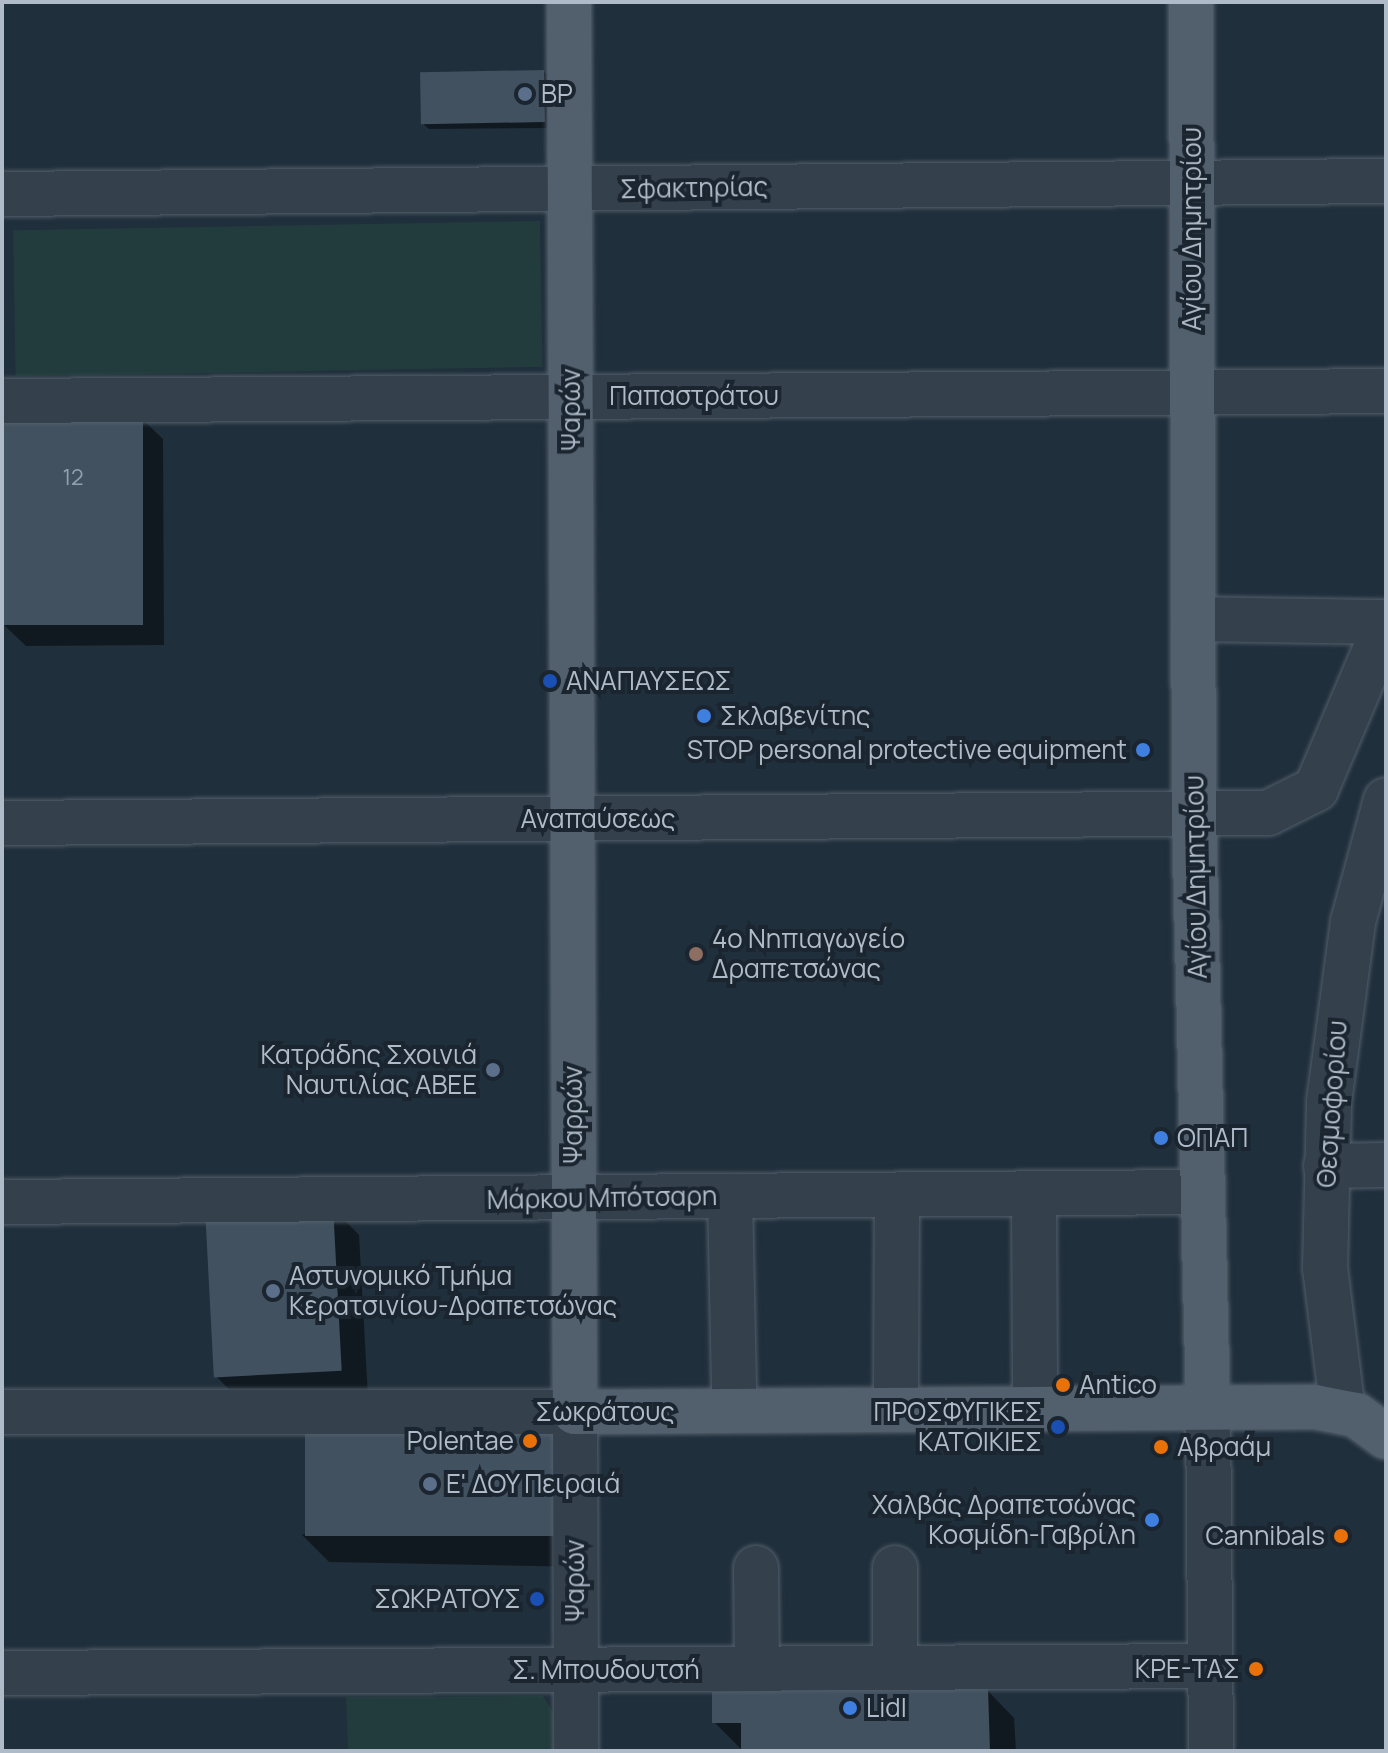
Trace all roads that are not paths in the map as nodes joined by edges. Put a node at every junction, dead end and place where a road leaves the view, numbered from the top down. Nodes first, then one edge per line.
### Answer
1 (569, 2) edge
2 (1191, 2) edge
3 (1386, 181) edge
4 (1192, 183) junction
5 (570, 189) junction
6 (2, 194) edge
7 (1386, 391) edge
8 (1193, 393) junction
9 (571, 397) junction
10 (2, 401) edge
11 (1193, 619) junction
12 (1386, 623) edge
13 (1386, 800) edge
14 (1194, 814) junction
15 (572, 819) junction
16 (2, 823) edge
17 (1386, 1165) edge
18 (1326, 1166) junction
19 (1203, 1192) junction
20 (1034, 1193) junction
21 (897, 1195) junction
22 (730, 1196) junction
23 (574, 1198) junction
24 (2, 1202) edge
25 (734, 1389) dead end
26 (896, 1389) dead end
27 (1035, 1391) dead end
28 (1208, 1407) junction
29 (2, 1412) edge
30 (575, 1412) junction
31 (1343, 1412) junction
32 (1386, 1437) edge
33 (756, 1568) dead end
34 (895, 1568) dead end
35 (1211, 1666) junction
36 (895, 1668) junction
37 (757, 1669) junction
38 (576, 1670) junction
39 (2, 1673) edge
40 (576, 1751) edge
41 (1211, 1751) edge

1 - 5 main road, Ψαρών
2 - 4 main road, Αγίου Δημητρίου
3 - 4 street, Σφακτηρίας
4 - 5 street, Σφακτηρίας
4 - 8 main road, Αγίου Δημητρίου
5 - 6 street, Σφακτηρίας
5 - 9 main road, Ψαρών
7 - 8 street, Παπαστράτου
8 - 9 street, Παπαστράτου
8 - 11 main road, Αγίου Δημητρίου
9 - 10 street, Παπαστράτου
9 - 15 main road, Ψαρών
11 - 12 street
11 - 14 main road, Αγίου Δημητρίου
12 - 14 street
13 - 18 street, Θεσμοφορίου
14 - 15 street, Αναπαύσεως
14 - 19 main road, Αγίου Δημητρίου
15 - 16 street, Αναπαύσεως
15 - 23 main road, Ψαρρών
17 - 18 street
18 - 31 street, Θεσμοφορίου
19 - 20 street, Μάρκου Μπότσαρη
19 - 28 main road, Αγίου Δημητρίου
20 - 21 street, Μάρκου Μπότσαρη
20 - 27 street
21 - 22 street, Μάρκου Μπότσαρη
21 - 26 street
22 - 23 street, Μάρκου Μπότσαρη
22 - 25 street
23 - 24 street, Μάρκου Μπότσαρη
23 - 30 main road, Ψαρρών
28 - 30 main road, Σωκράτους
28 - 31 main road, Σωκράτους
28 - 35 street, Αγίου Δημητρίου
29 - 30 street, Σωκράτους
30 - 38 street, Ψαρών
31 - 32 main road
33 - 37 street
34 - 36 street
35 - 36 street, Σ. Μπουδουτσή
35 - 41 street, Αγίου Δημητρίου
36 - 37 street, Σ. Μπουδουτσή
37 - 38 street, Σ. Μπουδουτσή
38 - 39 street, Σ. Μπουδουτσή
38 - 40 street, Ψαρών

